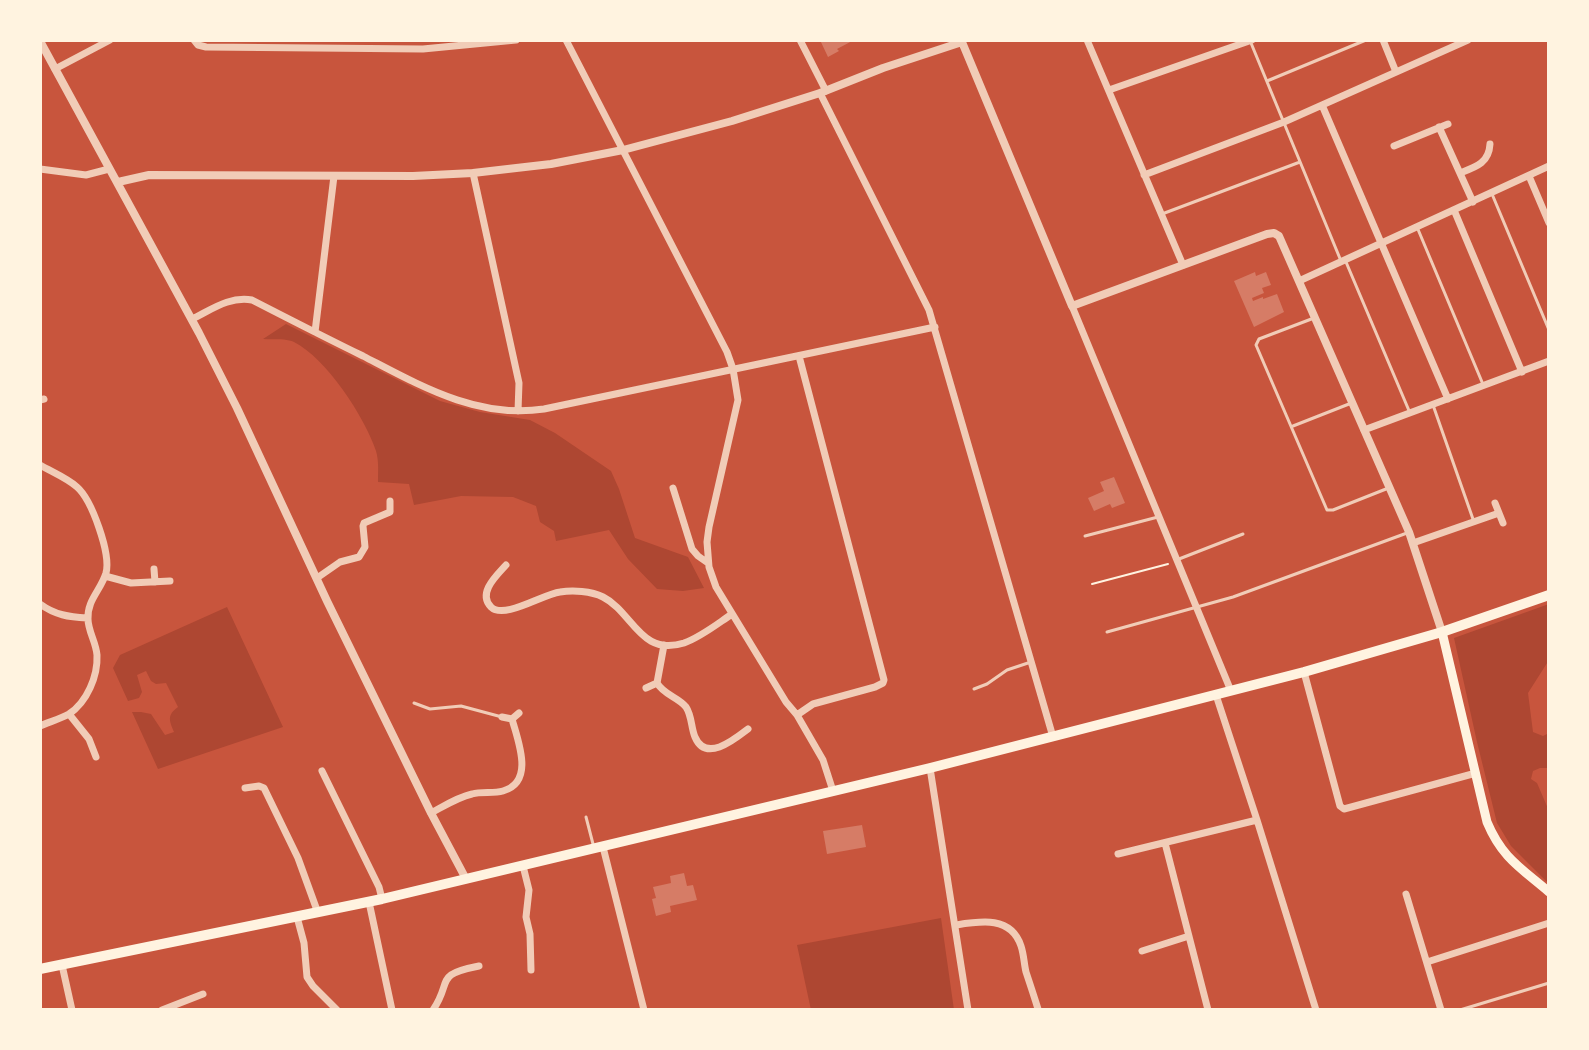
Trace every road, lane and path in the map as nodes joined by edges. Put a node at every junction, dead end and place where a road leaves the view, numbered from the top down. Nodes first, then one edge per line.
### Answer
1 (110, 40) edge
2 (194, 40) edge
3 (516, 40) edge
4 (566, 40) edge
5 (800, 40) edge
6 (1087, 40) edge
7 (1251, 40) edge
8 (1366, 40) edge
9 (1383, 40) edge
10 (1468, 40) edge
11 (40, 41) edge
12 (964, 41) edge
13 (55, 69) junction
14 (1396, 72) junction
15 (1267, 81) junction
16 (1109, 90) junction
17 (823, 92) junction
18 (1322, 105) junction
19 (1284, 122) junction
20 (1490, 144) dead end
21 (1394, 146) dead end
22 (623, 150) junction
23 (1300, 162) junction
24 (1549, 166) edge
25 (40, 169) edge
26 (109, 169) junction
27 (473, 173) junction
28 (1460, 173) junction
29 (1144, 175) junction
30 (334, 176) junction
31 (1529, 176) junction
32 (118, 182) junction
33 (1492, 194) junction
34 (1473, 202) junction
35 (1454, 210) junction
36 (1161, 214) junction
37 (1549, 223) edge
38 (1417, 227) junction
39 (1381, 244) junction
40 (1343, 260) junction
41 (1183, 265) junction
42 (1299, 281) junction
43 (1072, 306) junction
44 (1315, 317) junction
45 (192, 319) junction
46 (935, 327) junction
47 (1549, 330) edge
48 (315, 332) junction
49 (799, 356) junction
50 (1549, 361) edge
51 (733, 369) junction
52 (1522, 372) junction
53 (1484, 386) junction
54 (1448, 399) junction
55 (1353, 402) junction
56 (1433, 405) junction
57 (518, 411) junction
58 (1410, 413) junction
59 (1291, 427) junction
60 (1364, 430) junction
61 (40, 465) edge
62 (84, 479) dead end
63 (77, 486) junction
64 (673, 488) dead end
65 (1390, 488) junction
66 (390, 501) dead end
67 (1495, 503) dead end
68 (1499, 513) junction
69 (1159, 517) junction
70 (1474, 522) junction
71 (1503, 523) dead end
72 (1409, 532) junction
73 (1243, 534) dead end
74 (1085, 536) dead end
75 (1413, 543) junction
76 (1177, 561) junction
77 (708, 563) junction
78 (506, 565) dead end
79 (489, 568) dead end
80 (154, 569) dead end
81 (497, 575) junction
82 (105, 576) junction
83 (317, 578) junction
84 (170, 581) dead end
85 (155, 582) junction
86 (1092, 584) dead end
87 (609, 587) dead end
88 (1549, 595) edge
89 (604, 597) junction
90 (40, 604) edge
91 (1197, 609) junction
92 (732, 614) junction
93 (87, 618) junction
94 (1107, 632) dead end
95 (1442, 632) junction
96 (664, 645) junction
97 (1032, 662) junction
98 (1304, 672) junction
99 (657, 683) junction
100 (646, 688) dead end
101 (974, 689) dead end
102 (1231, 691) junction
103 (1216, 695) junction
104 (414, 703) dead end
105 (69, 714) junction
106 (797, 715) junction
107 (502, 717) joint
108 (40, 726) edge
109 (748, 729) dead end
110 (737, 737) junction
111 (1053, 737) junction
112 (744, 747) dead end
113 (96, 757) dead end
114 (930, 768) junction
115 (322, 771) dead end
116 (1476, 773) junction
117 (245, 788) dead end
118 (833, 791) junction
119 (431, 813) junction
120 (586, 817) dead end
121 (1257, 820) junction
122 (1165, 843) junction
123 (598, 848) junction
124 (1118, 854) dead end
125 (523, 866) junction
126 (466, 879) junction
127 (1549, 892) edge
128 (1406, 894) dead end
129 (382, 899) junction
130 (369, 902) junction
131 (318, 913) junction
132 (297, 917) junction
133 (1549, 923) edge
134 (956, 925) junction
135 (1189, 936) junction
136 (530, 942) junction
137 (520, 943) dead end
138 (1142, 951) dead end
139 (1427, 962) junction
140 (62, 965) junction
141 (479, 966) dead end
142 (40, 969) edge
143 (531, 970) dead end
144 (1549, 983) edge
145 (207, 1006) dead end
146 (72, 1010) edge
147 (162, 1010) edge
148 (337, 1010) edge
149 (392, 1010) edge
150 (433, 1010) edge
151 (644, 1010) edge
152 (968, 1010) edge
153 (1039, 1010) edge
154 (1208, 1010) edge
155 (1316, 1010) edge
156 (1441, 1010) edge
157 (1460, 1010) edge

1 - 13 street
2 - 3 street
4 - 22 street
5 - 17 street
6 - 16 street
7 - 15 lane
7 - 16 street
8 - 15 lane
9 - 14 street
10 - 14 street
11 - 13 street
12 - 17 street
12 - 43 street
13 - 26 street
14 - 18 street
15 - 19 lane
16 - 29 street
17 - 22 street
17 - 46 street
18 - 19 street
18 - 39 street
19 - 23 lane
19 - 29 street
20 - 28 street
21 - 28 street
22 - 27 street
22 - 51 street
23 - 36 lane
23 - 40 lane
24 - 31 street
25 - 26 street
26 - 32 street
27 - 30 street
27 - 57 street
28 - 34 street
29 - 36 street
30 - 32 street
30 - 48 street
31 - 33 street
31 - 37 street
32 - 45 street
33 - 34 street
33 - 47 lane
34 - 35 street
35 - 38 street
35 - 52 street
36 - 41 street
38 - 39 street
38 - 53 lane
39 - 40 street
39 - 54 street
40 - 42 street
40 - 58 lane
41 - 42 street
41 - 43 street
42 - 44 street
43 - 69 street
44 - 55 street
44 - 59 lane
45 - 48 street
45 - 83 street
46 - 49 street
46 - 97 street
48 - 57 street
49 - 51 street
49 - 106 street
50 - 52 street
51 - 57 street
51 - 77 street
52 - 53 street
53 - 54 street
54 - 56 street
55 - 59 lane
55 - 60 street
56 - 58 street
56 - 70 lane
58 - 60 street
59 - 65 lane
60 - 65 street
61 - 63 street
62 - 63 street
63 - 82 street
64 - 77 street
65 - 72 street
66 - 83 street
67 - 68 street
68 - 70 street
68 - 71 street
69 - 74 lane
69 - 76 street
70 - 75 street
72 - 75 street
72 - 91 lane
73 - 76 lane
75 - 95 street
76 - 86 path
76 - 91 street
77 - 92 street
78 - 81 street
79 - 81 street
80 - 85 street
81 - 89 street
82 - 85 street
82 - 93 street
83 - 119 street
84 - 85 street
87 - 89 street
88 - 95 main road
89 - 96 street
90 - 93 street
91 - 94 lane
91 - 102 street
92 - 96 street
92 - 106 street
93 - 105 street
95 - 98 main road
95 - 116 main road
96 - 99 street
97 - 101 lane
97 - 111 street
98 - 102 main road
98 - 116 street
99 - 100 street
99 - 110 street
102 - 103 main road
103 - 111 main road
103 - 121 street
104 - 107 lane
105 - 108 street
105 - 113 street
106 - 118 street
107 - 119 street
109 - 110 street
110 - 112 street
111 - 114 main road
114 - 118 main road
114 - 134 street
115 - 129 street
116 - 127 main road
117 - 131 street
118 - 123 main road
119 - 126 street
120 - 123 lane
121 - 122 street
121 - 155 street
122 - 124 street
122 - 135 street
123 - 125 main road
123 - 151 street
125 - 126 main road
125 - 136 street
126 - 129 main road
128 - 139 street
129 - 130 main road
130 - 131 main road
130 - 149 street
131 - 132 main road
132 - 140 main road
132 - 148 street
133 - 139 street
134 - 152 street
134 - 153 street
135 - 138 street
135 - 154 street
136 - 137 street
136 - 143 street
139 - 156 street
140 - 142 main road
140 - 146 street
141 - 150 street
144 - 157 lane
145 - 147 street

